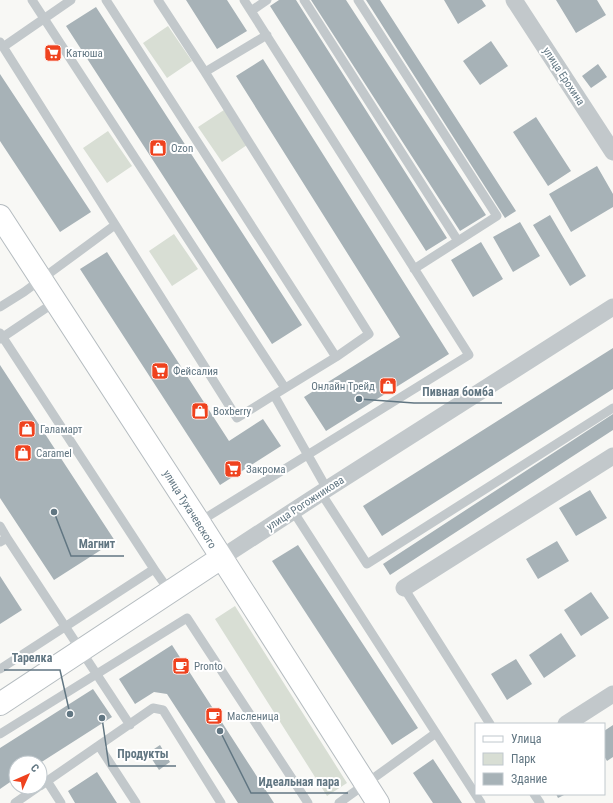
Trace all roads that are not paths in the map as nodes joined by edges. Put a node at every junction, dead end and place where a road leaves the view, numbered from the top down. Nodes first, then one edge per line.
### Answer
1 (32, 0) edge
2 (71, 0) edge
3 (106, 0) edge
4 (158, 0) edge
5 (244, 0) edge
6 (267, 0) edge
7 (304, 0) edge
8 (358, 0) edge
9 (514, 0) edge
10 (251, 11) junction
11 (44, 19) junction
12 (267, 35) junction
13 (2, 45) edge
14 (205, 72) junction
15 (613, 152) edge
16 (0, 216) edge
17 (115, 225) junction
18 (458, 241) junction
19 (414, 269) junction
20 (41, 280) junction
21 (55, 301) junction
22 (0, 307) edge
23 (613, 307) edge
24 (1, 336) edge
25 (336, 357) junction
26 (285, 388) junction
27 (274, 395) junction
28 (613, 408) edge
29 (308, 455) junction
30 (613, 456) edge
31 (324, 491) junction
32 (293, 511) junction
33 (199, 522) junction
34 (0, 526) edge
35 (4, 540) edge
36 (221, 558) junction
37 (154, 569) junction
38 (404, 588) joint
39 (170, 593) junction
40 (65, 626) junction
41 (81, 650) junction
42 (0, 669) edge
43 (96, 674) junction
44 (613, 694) edge
45 (0, 704) edge
46 (489, 723) edge
47 (568, 723) edge
48 (130, 725) junction
49 (436, 733) junction
50 (0, 734) edge
51 (99, 746) junction
52 (48, 781) edge
53 (366, 784) junction
54 (48, 791) edge
55 (27, 795) edge
56 (15, 803) edge
57 (61, 803) edge
58 (136, 803) edge
59 (221, 803) edge
60 (308, 803) edge
61 (339, 803) edge
62 (378, 803) edge
63 (480, 803) edge

1 - 11 lane
2 - 11 lane
3 - 25 lane
4 - 14 lane
5 - 10 lane
6 - 10 lane
7 - 18 lane
8 - 18 lane
9 - 15 street, улица Ерохина
10 - 12 lane
11 - 13 lane
11 - 26 lane
12 - 14 lane
12 - 19 lane
13 - 17 lane
14 - 25 lane
16 - 20 main road, улица Тухачевского
17 - 20 lane
17 - 27 lane
18 - 19 lane
19 - 29 lane
20 - 21 main road, улица Тухачевского
20 - 22 lane
21 - 24 lane
21 - 33 main road, улица Тухачевского
23 - 31 street, улица Рогожникова
24 - 37 lane
25 - 26 lane
26 - 27 lane
27 - 29 lane
28 - 31 lane
29 - 31 lane
29 - 33 lane
30 - 38 street
31 - 32 street, улица Рогожникова
32 - 36 street, улица Рогожникова
32 - 49 lane
33 - 36 main road, улица Тухачевского
34 - 35 lane
35 - 40 lane
36 - 39 main road, улица Рогожникова
36 - 53 main road, улица Тухачевского
37 - 39 lane
37 - 40 lane
38 - 46 lane
39 - 41 main road, улица Рогожникова
40 - 41 lane
40 - 42 lane
41 - 43 lane
41 - 45 main road, улица Рогожникова
43 - 48 lane
43 - 50 lane
43 - 60 lane
44 - 47 street
48 - 51 lane
48 - 59 lane
49 - 53 lane
49 - 63 lane
51 - 52 lane
51 - 58 lane
53 - 61 lane
53 - 62 main road, улица Тухачевского
54 - 57 lane
55 - 56 lane

